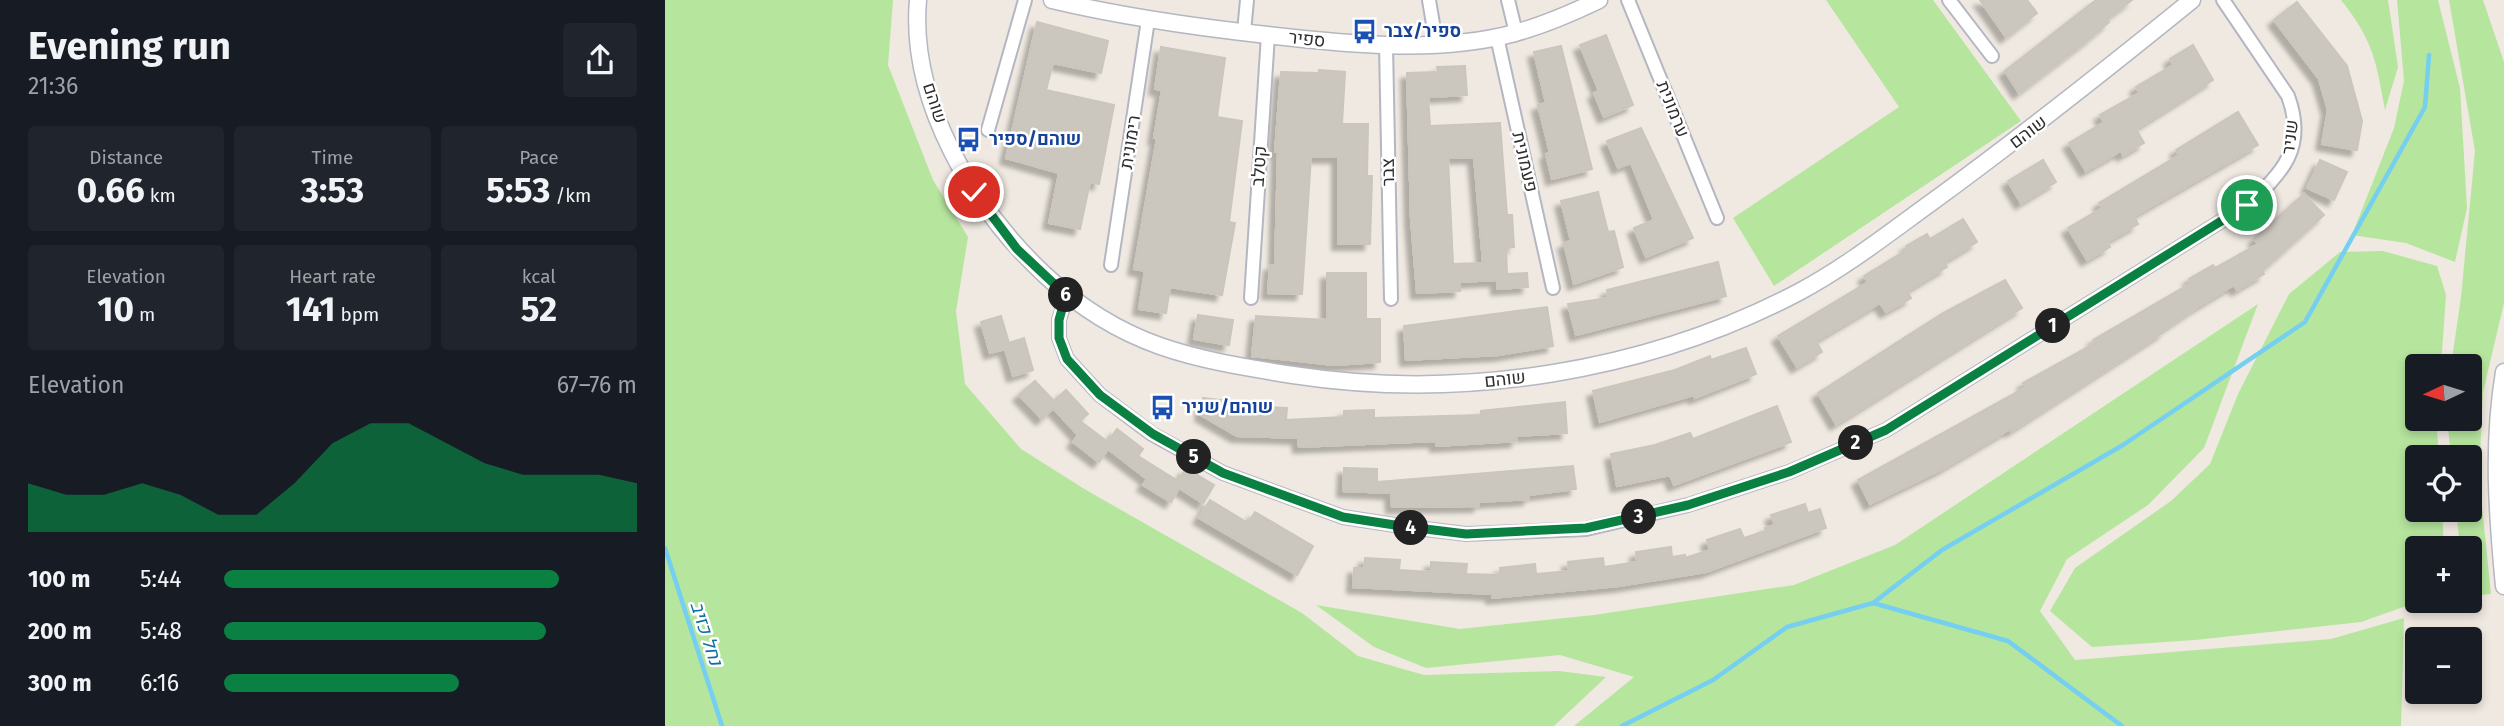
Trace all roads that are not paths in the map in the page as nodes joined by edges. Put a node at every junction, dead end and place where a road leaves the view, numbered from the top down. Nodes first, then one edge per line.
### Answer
1 (918, 0) edge
2 (1025, 0) edge
3 (1052, 0) edge
4 (1247, 0) edge
5 (1429, 0) edge
6 (1508, 0) edge
7 (1599, 0) edge
8 (1628, 0) edge
9 (1949, 0) edge
10 (2192, 0) edge
11 (2223, 0) edge
12 (1085, 4) edge
13 (1148, 20) junction
14 (1244, 32) junction
15 (1516, 33) junction
16 (1268, 35) junction
17 (1497, 37) junction
18 (1436, 42) junction
19 (1386, 45) junction
20 (1992, 56) dead end
21 (988, 130) dead end
22 (1717, 218) dead end
23 (1111, 265) dead end
24 (1553, 288) dead end
25 (1066, 295) junction
26 (1251, 298) dead end
27 (1391, 299) dead end
28 (2504, 372) edge
29 (2504, 586) edge

1 - 25 street, שוהם
2 - 21 street
3 - 12 street, ספיר
4 - 14 street
5 - 18 street
6 - 15 street
7 - 15 street, ספיר
8 - 22 street, ערמונית
9 - 20 street
10 - 25 street, שוהם
11 - 25 street, שניר
12 - 13 street, ספיר
13 - 14 street, ספיר
13 - 23 street, רימונית
14 - 16 street, ספיר
15 - 17 street, ספיר
16 - 19 street, ספיר
16 - 26 street, קטלב
17 - 18 street, ספיר
17 - 24 street, פעמונית
18 - 19 street, ספיר
19 - 27 street, צבר
28 - 29 street

